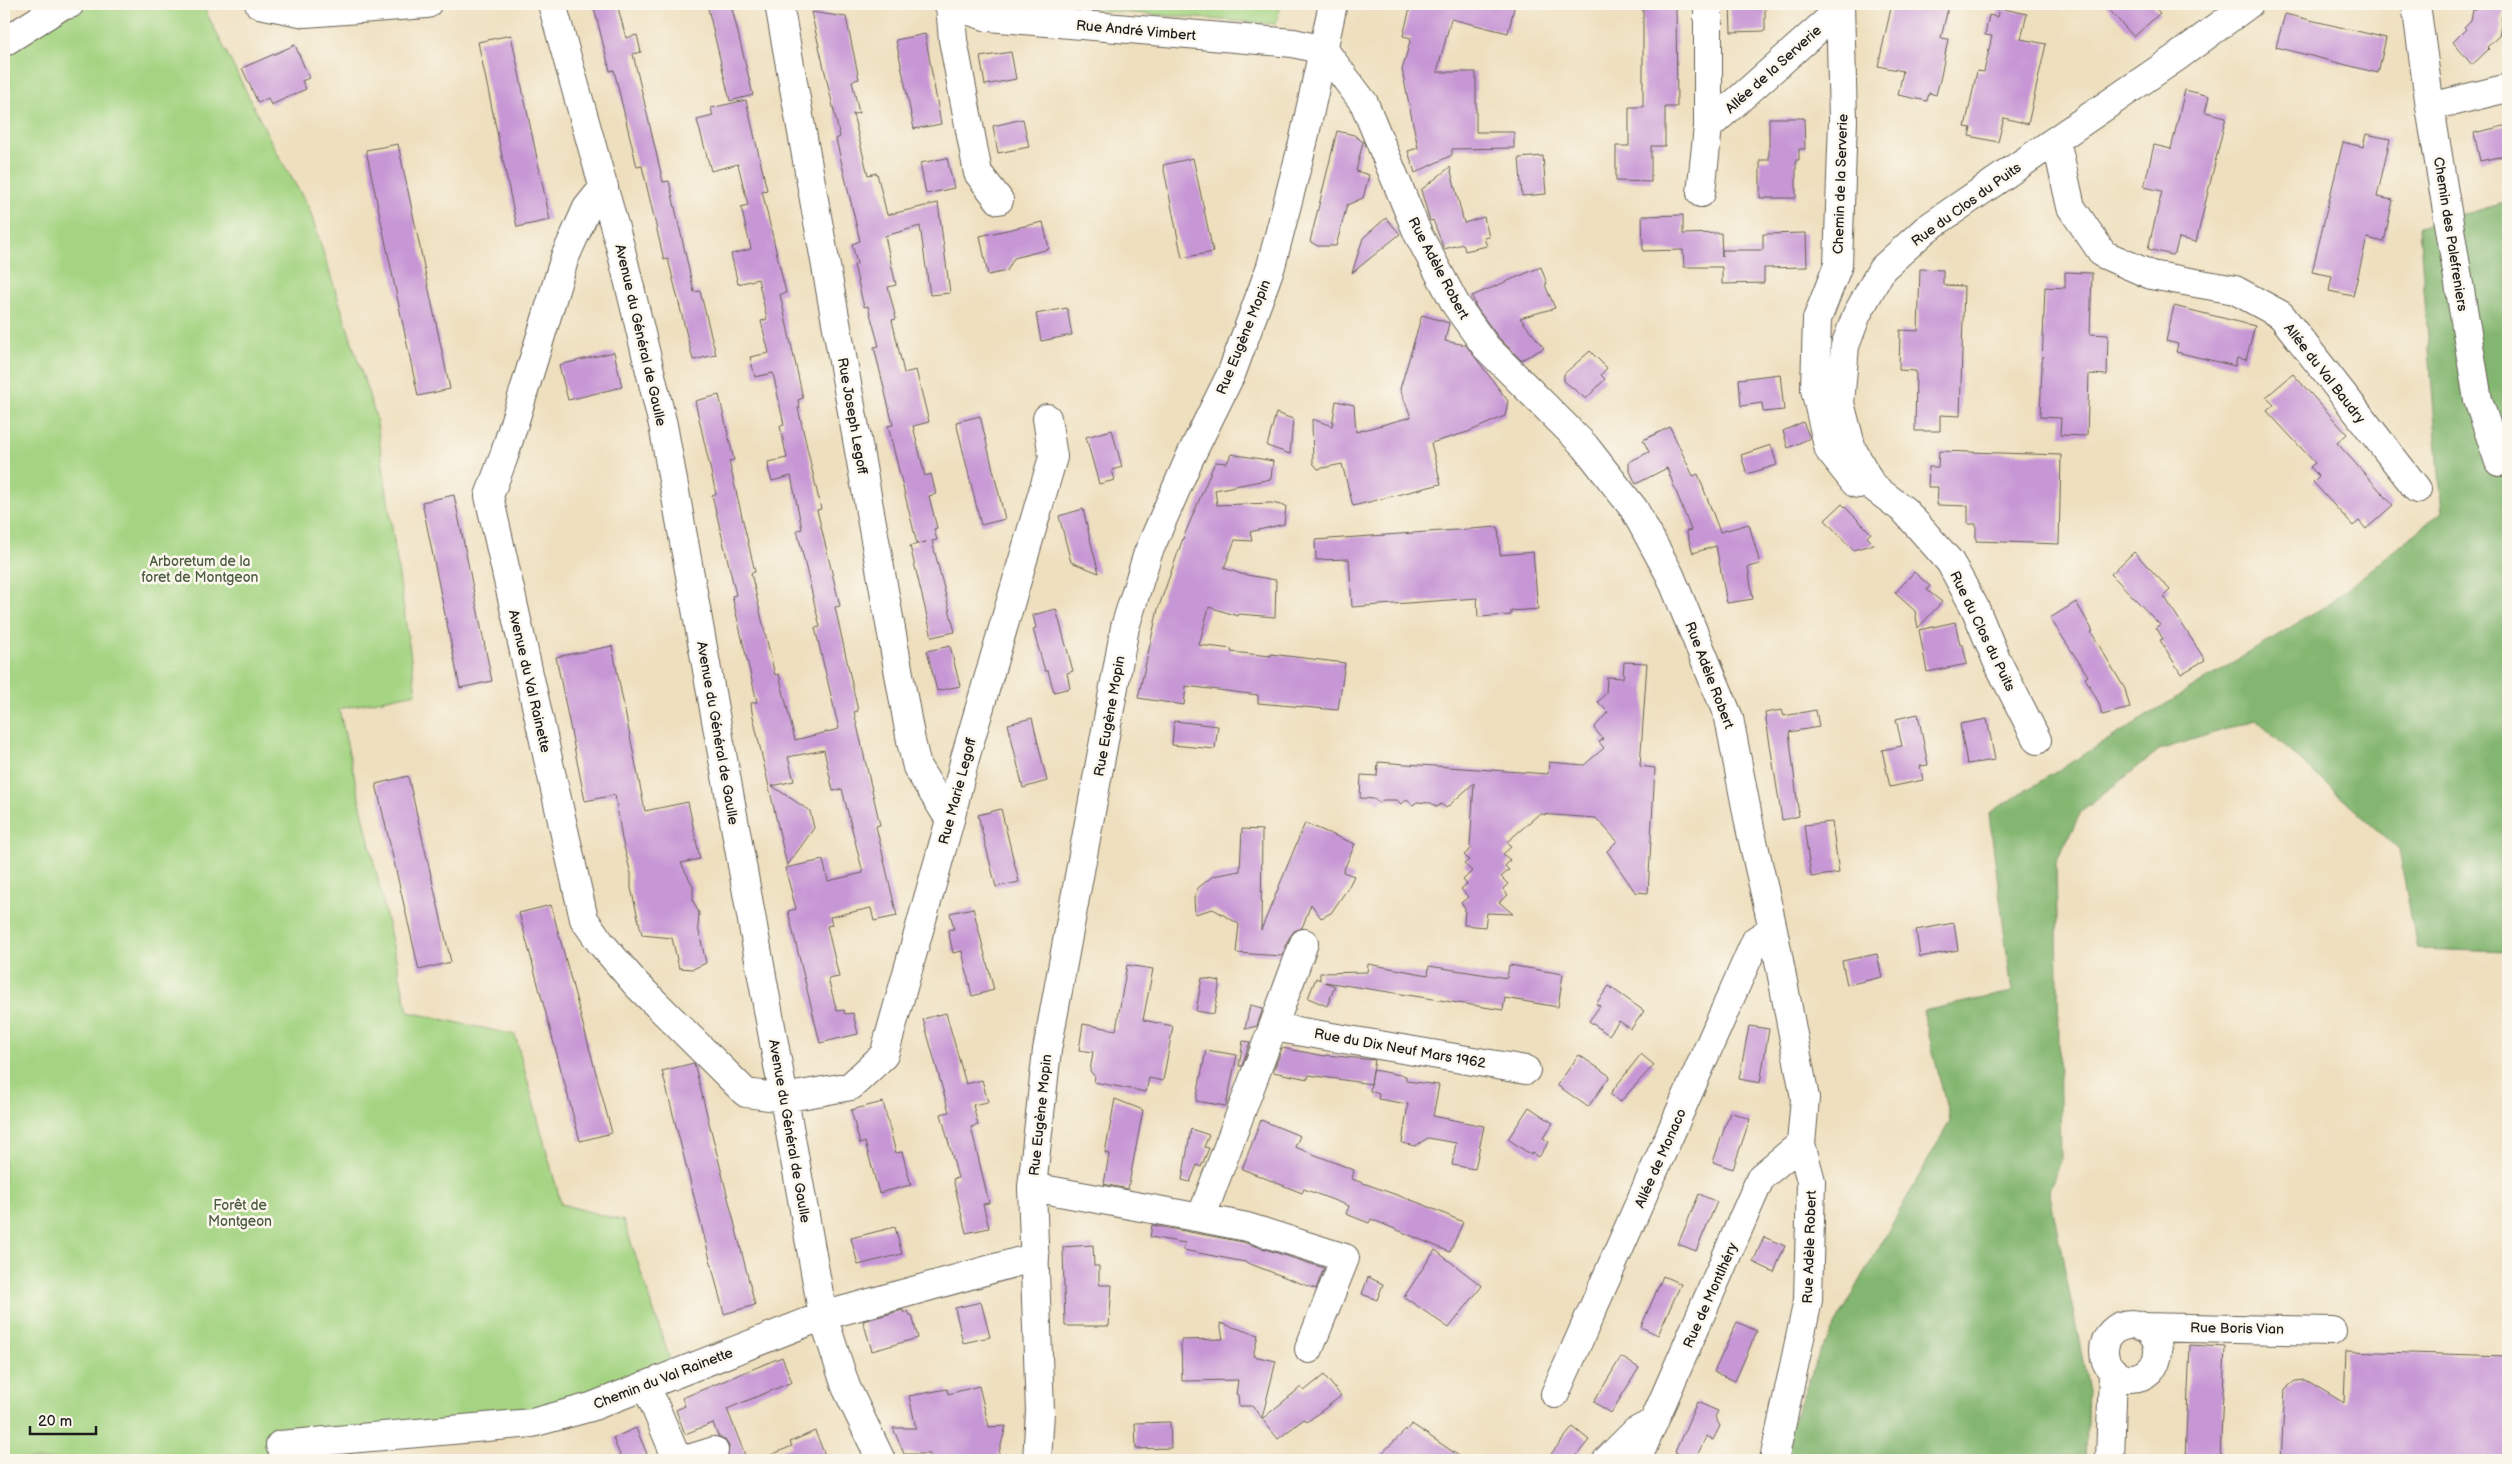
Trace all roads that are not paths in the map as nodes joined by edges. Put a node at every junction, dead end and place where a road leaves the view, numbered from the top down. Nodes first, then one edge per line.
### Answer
1 (70, 4) edge
2 (259, 4) edge
3 (427, 4) edge
4 (552, 4) edge
5 (779, 4) edge
6 (949, 4) edge
7 (1334, 4) edge
8 (1708, 4) edge
9 (2250, 4) edge
10 (2416, 4) edge
11 (1840, 9) edge
12 (989, 10) edge
13 (4, 42) edge
14 (1324, 50) junction
15 (2508, 88) edge
16 (2430, 107) junction
17 (1708, 127) junction
18 (2056, 140) junction
19 (604, 187) junction
20 (1701, 193) dead end
21 (999, 200) dead end
22 (1047, 418) dead end
23 (2499, 462) dead end
24 (1872, 486) junction
25 (2417, 489) dead end
26 (2037, 740) dead end
27 (950, 820) junction
28 (1773, 929) junction
29 (1304, 943) dead end
30 (1273, 1027) junction
31 (1526, 1070) dead end
32 (784, 1098) junction
33 (1801, 1144) junction
34 (1032, 1187) junction
35 (1201, 1218) junction
36 (1035, 1257) junction
37 (823, 1316) junction
38 (2142, 1326) junction
39 (2332, 1331) dead end
40 (1309, 1349) dead end
41 (2113, 1371) junction
42 (646, 1385) junction
43 (1555, 1394) dead end
44 (1654, 1422) junction
45 (280, 1445) dead end
46 (714, 1451) dead end
47 (881, 1460) edge
48 (1037, 1460) edge
49 (1607, 1460) edge
50 (1637, 1460) edge
51 (1774, 1460) edge
52 (2110, 1460) edge

1 - 13 street
2 - 3 street
4 - 19 street, Avenue du Général de Gaulle
5 - 27 street, Rue Joseph Legoff
6 - 12 street, Rue André Vimbert
6 - 21 street, Rue André Vimbert
7 - 14 street, Rue Eugène Mopin
8 - 17 street, Allée de la Serverie
9 - 18 street, Rue du Clos du Puits
10 - 16 street, Chemin des Palefreniers
11 - 17 street, Allée de la Serverie
11 - 24 street, Chemin de la Serverie
12 - 14 street, Rue André Vimbert
14 - 28 street, Rue Adèle Robert
14 - 34 street, Rue Eugène Mopin
15 - 16 street
16 - 23 street, Chemin des Palefreniers
17 - 20 street, Allée de la Serverie
18 - 24 street, Rue du Clos du Puits
18 - 25 street, Allée du Val Baudry
19 - 32 street, Avenue du Général de Gaulle
19 - 32 street, Avenue du Val Rainette
22 - 27 street, Rue Marie Legoff
24 - 26 street, Rue du Clos du Puits
27 - 32 street, Rue Marie Legoff
28 - 33 street, Rue Adèle Robert
28 - 43 street, Allée de Monaco
29 - 30 street
30 - 31 street, Rue du Dix Neuf Mars 1962
30 - 35 street
32 - 37 street, Avenue du Général de Gaulle
33 - 44 street, Rue de Montlhéry
33 - 51 street, Rue Adèle Robert
34 - 35 street
34 - 36 street, Rue Eugène Mopin
35 - 40 street
36 - 37 street, Chemin du Val Rainette
36 - 48 street, Rue Eugène Mopin
37 - 42 street, Chemin du Val Rainette
37 - 47 street, Avenue du Général de Gaulle
38 - 39 street, Rue Boris Vian
38 - 41 street
38 - 41 street
41 - 52 street
42 - 45 street, Chemin du Val Rainette
42 - 46 street
44 - 49 street
44 - 50 street, Rue de Montlhéry

